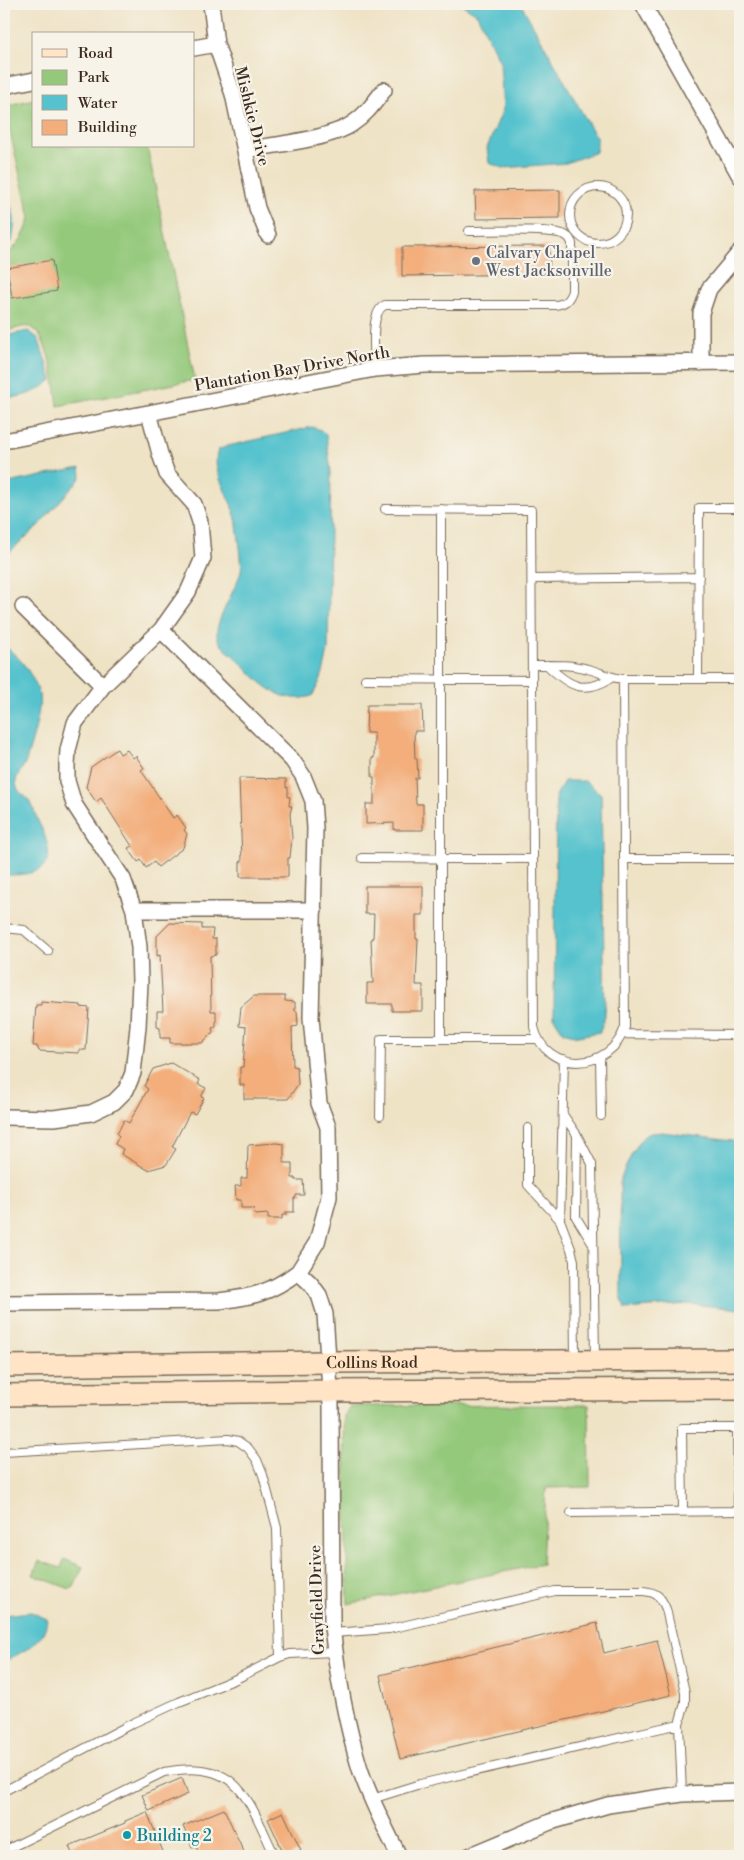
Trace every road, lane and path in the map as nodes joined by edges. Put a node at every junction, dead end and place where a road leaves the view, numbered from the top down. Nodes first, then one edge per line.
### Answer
1 (211, 4) edge
2 (643, 4) edge
3 (216, 44) junction
4 (195, 48) edge
5 (32, 80) edge
6 (4, 86) edge
7 (384, 90) dead end
8 (245, 150) junction
9 (740, 176) edge
10 (469, 231) dead end
11 (268, 235) dead end
12 (573, 235) junction
13 (740, 252) edge
14 (702, 362) junction
15 (740, 362) edge
16 (375, 369) junction
17 (149, 413) junction
18 (4, 441) edge
19 (740, 508) edge
20 (385, 509) dead end
21 (441, 509) junction
22 (699, 577) junction
23 (532, 579) junction
24 (23, 607) dead end
25 (161, 630) junction
26 (532, 665) junction
27 (547, 665) junction
28 (611, 678) junction
29 (365, 679) dead end
30 (442, 679) junction
31 (622, 679) junction
32 (698, 679) junction
33 (740, 679) edge
34 (532, 680) junction
35 (104, 686) junction
36 (362, 858) dead end
37 (441, 858) junction
38 (533, 859) junction
39 (625, 859) junction
40 (740, 859) edge
41 (134, 910) junction
42 (314, 910) junction
43 (4, 928) edge
44 (48, 952) dead end
45 (623, 1034) junction
46 (740, 1036) edge
47 (441, 1038) junction
48 (538, 1039) junction
49 (600, 1057) junction
50 (564, 1059) junction
51 (380, 1116) dead end
52 (564, 1116) junction
53 (601, 1116) dead end
54 (4, 1117) edge
55 (528, 1128) dead end
56 (576, 1134) junction
57 (560, 1220) junction
58 (593, 1244) junction
59 (298, 1272) junction
60 (4, 1303) edge
61 (585, 1360) junction
62 (740, 1360) edge
63 (328, 1362) junction
64 (4, 1366) edge
65 (633, 1390) junction
66 (740, 1390) edge
67 (331, 1391) junction
68 (4, 1395) edge
69 (4, 1452) edge
70 (683, 1511) junction
71 (739, 1511) edge
72 (571, 1513) dead end
73 (332, 1633) junction
74 (334, 1652) junction
75 (280, 1657) junction
76 (679, 1724) junction
77 (4, 1791) edge
78 (740, 1792) edge
79 (682, 1794) junction
80 (372, 1799) junction
81 (4, 1851) edge
82 (275, 1856) edge
83 (399, 1856) edge
84 (469, 1856) edge

1 - 3 street, Mishkie Drive
2 - 9 street
3 - 4 street
3 - 8 street, Mishkie Drive
5 - 6 street
7 - 8 street
8 - 11 street, Mishkie Drive
10 - 12 lane
12 - 12 lane
12 - 16 lane
13 - 14 street
14 - 15 street, Plantation Bay Drive North
14 - 16 street, Plantation Bay Drive North
16 - 17 street, Plantation Bay Drive North
17 - 18 street, Plantation Bay Drive North
17 - 25 street
19 - 22 lane
20 - 21 lane
21 - 23 lane
21 - 30 lane
22 - 23 lane
22 - 32 lane
23 - 26 lane
24 - 35 street
25 - 35 street
25 - 42 street
26 - 27 lane
26 - 34 lane
27 - 28 lane
27 - 28 lane
28 - 31 lane
29 - 30 lane
30 - 34 lane
30 - 37 lane
31 - 32 lane
31 - 39 lane
32 - 33 lane
34 - 38 lane
35 - 41 street
36 - 37 lane
37 - 38 lane
37 - 47 lane
38 - 48 lane
39 - 40 lane
39 - 45 lane
41 - 42 street
41 - 54 street
42 - 59 street
43 - 44 lane
45 - 46 lane
45 - 49 lane
47 - 48 lane
47 - 51 lane
48 - 50 lane
49 - 50 lane
49 - 53 lane
50 - 52 lane
52 - 56 lane
52 - 57 lane
55 - 57 lane
56 - 58 lane
56 - 58 lane
57 - 61 lane
58 - 61 lane
59 - 60 street
59 - 63 street, Grayfield Drive
61 - 62 main road, Collins Road
61 - 63 main road, Collins Road
61 - 65 main road
63 - 64 main road, Collins Road
63 - 67 street, Grayfield Drive
65 - 66 main road, Collins Road
65 - 67 main road, Collins Road
67 - 68 main road, Collins Road
67 - 73 street, Grayfield Drive
69 - 75 lane
70 - 71 lane
70 - 71 lane
70 - 72 lane
73 - 74 street, Grayfield Drive
73 - 76 lane
74 - 75 lane
74 - 80 street, Grayfield Drive
75 - 77 lane
76 - 79 lane
76 - 80 lane
78 - 79 street
79 - 84 street
80 - 83 street, Grayfield Drive
81 - 82 lane

